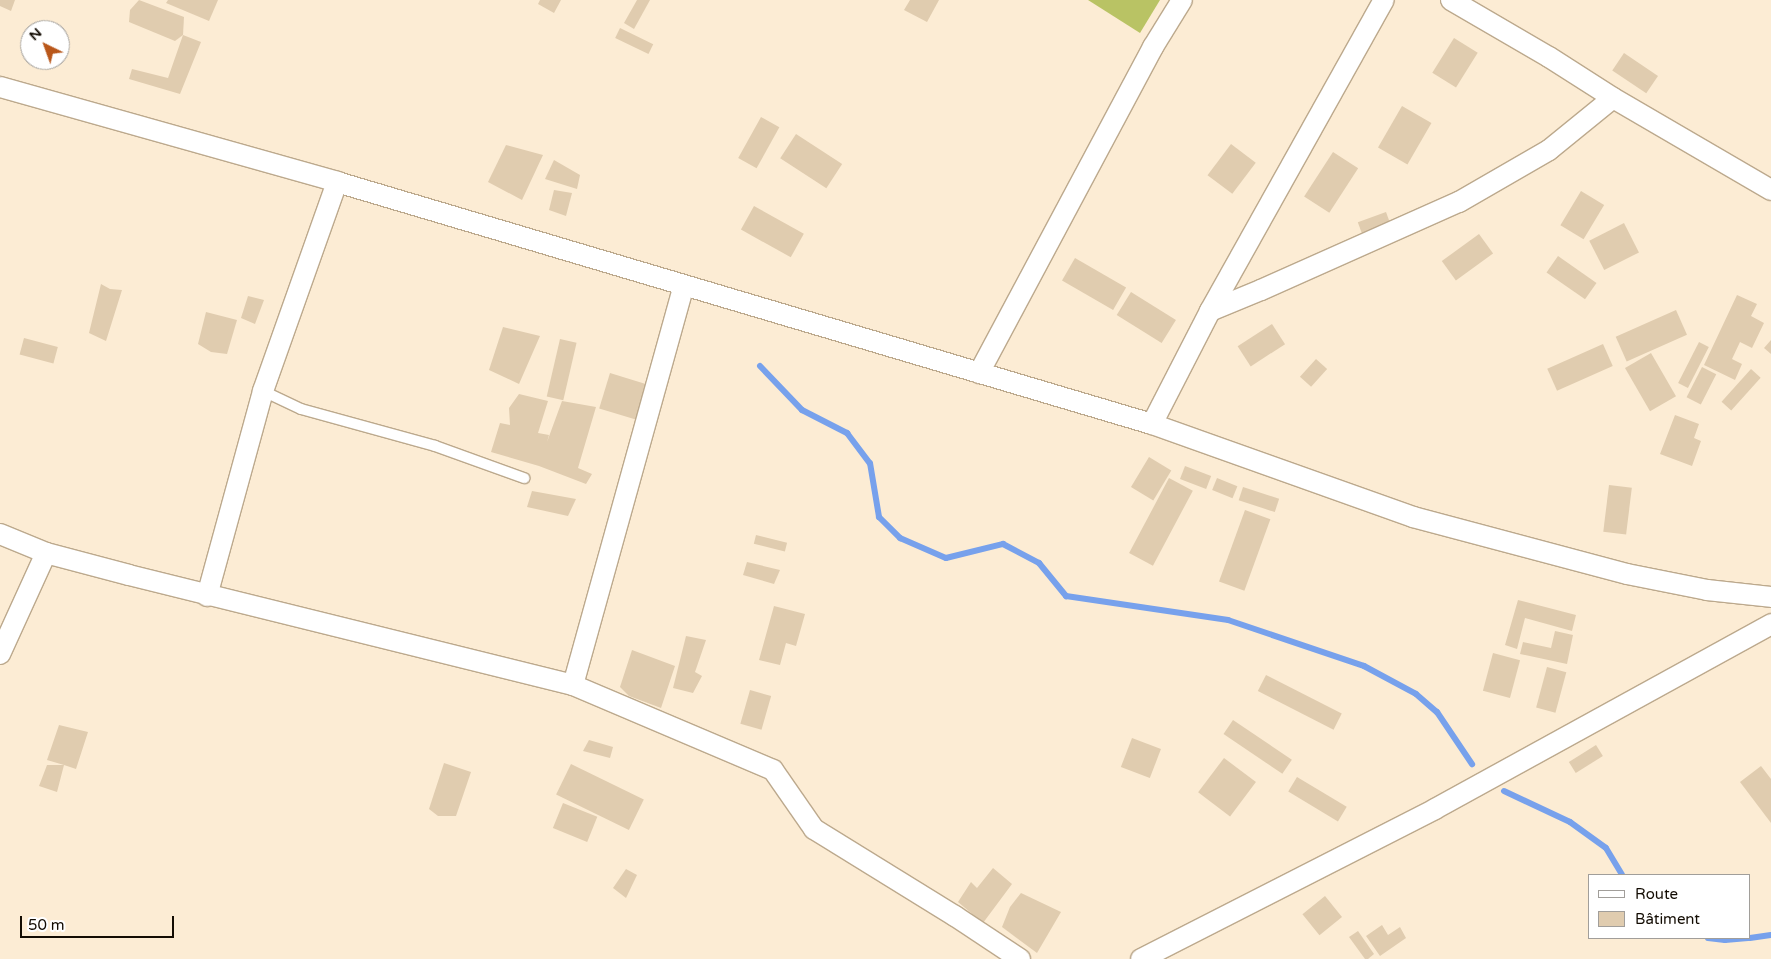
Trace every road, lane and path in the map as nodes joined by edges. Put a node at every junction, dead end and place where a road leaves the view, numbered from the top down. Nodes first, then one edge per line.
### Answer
1 (1182, 0) edge
2 (1384, 0) edge
3 (1451, 0) edge
4 (0, 87) edge
5 (1613, 98) junction
6 (337, 182) junction
7 (1771, 190) edge
8 (684, 286) junction
9 (1210, 311) junction
10 (979, 373) junction
11 (263, 390) junction
12 (1152, 424) junction
13 (524, 478) dead end
14 (0, 534) edge
15 (46, 553) junction
16 (207, 596) junction
17 (1771, 597) edge
18 (1771, 624) edge
19 (0, 654) edge
20 (573, 685) junction
21 (1020, 959) edge
22 (1141, 959) edge

1 - 10 street
2 - 9 street
3 - 5 street
4 - 6 street
5 - 7 street
5 - 9 street
6 - 8 street
6 - 11 street
8 - 10 street
8 - 20 street
9 - 12 street
10 - 12 street
11 - 13 lane
11 - 16 street
12 - 17 street
14 - 15 street
15 - 16 street
15 - 19 street
16 - 20 street
18 - 22 street
20 - 21 street

